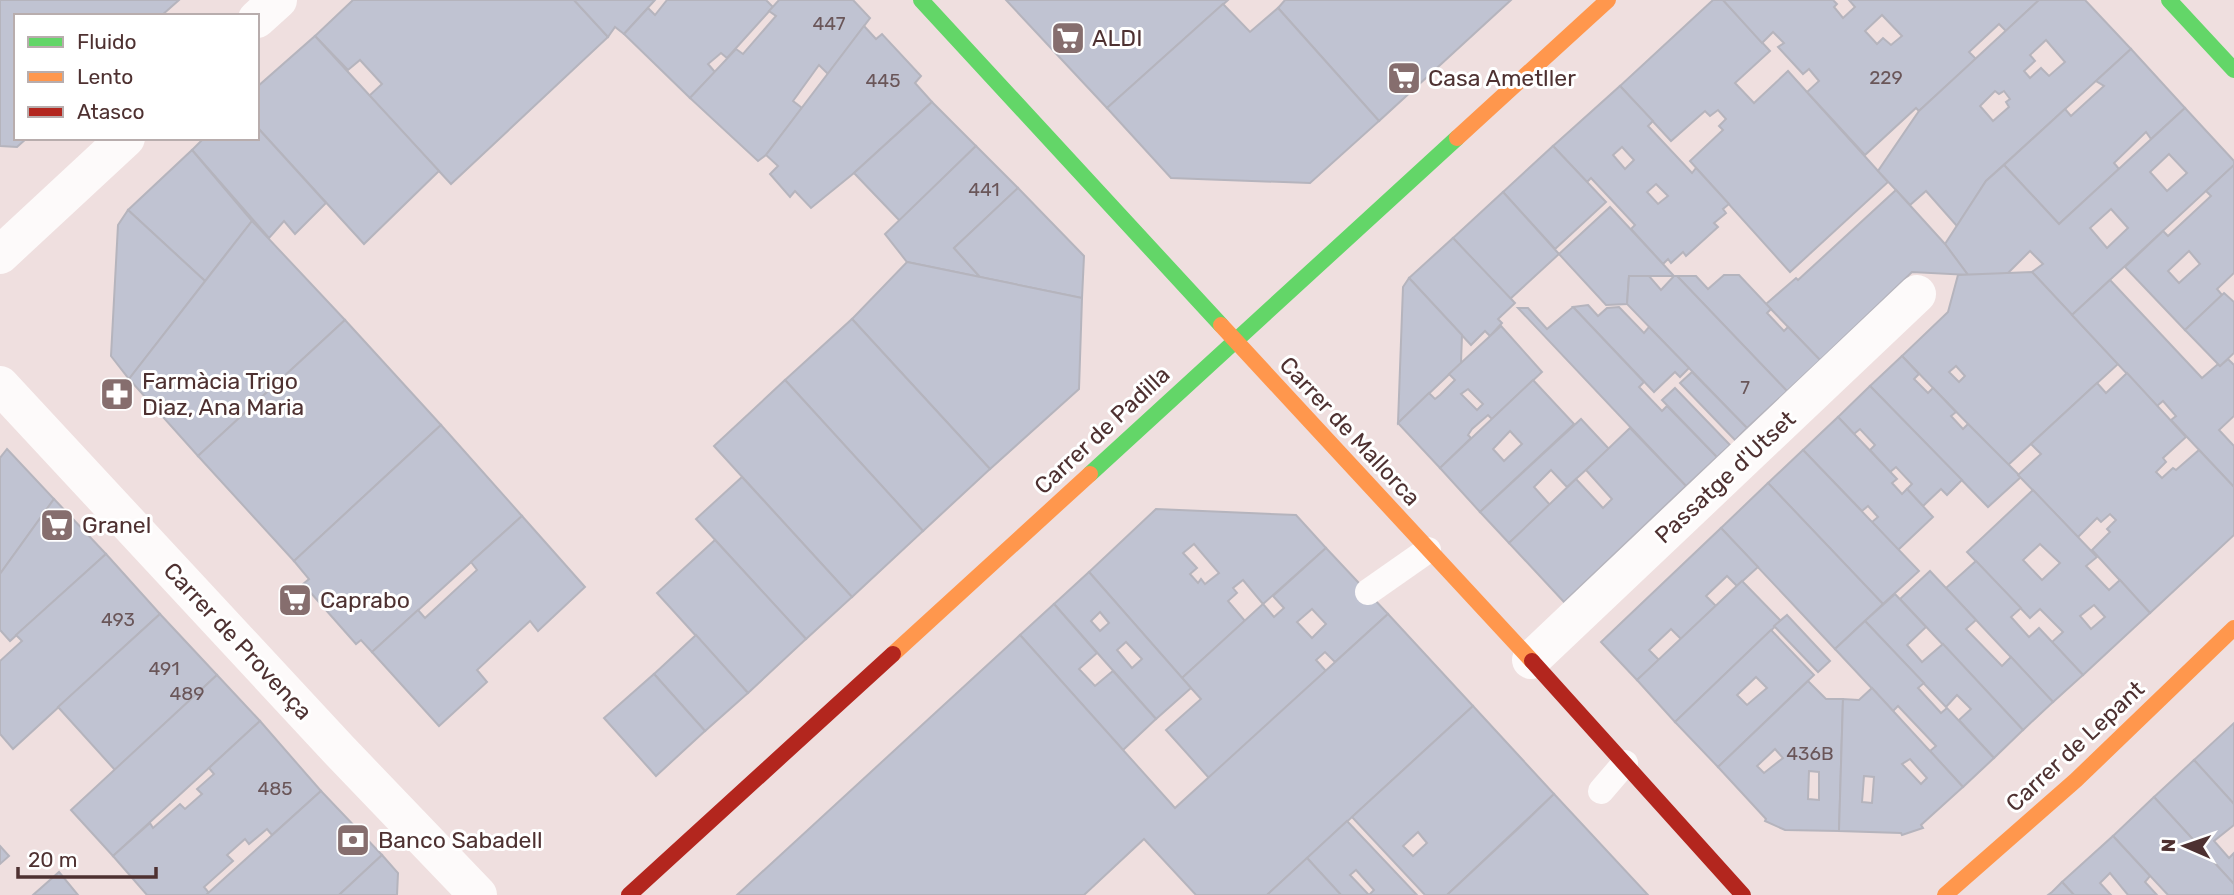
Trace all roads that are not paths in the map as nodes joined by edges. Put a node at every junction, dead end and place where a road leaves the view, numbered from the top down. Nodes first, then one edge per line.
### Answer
1 (278, 0) edge
2 (922, 0) edge
3 (1608, 0) edge
4 (2169, 0) edge
5 (259, 17) edge
6 (2234, 70) edge
7 (124, 140) edge
8 (0, 255) edge
9 (1917, 294) dead end
10 (1235, 339) junction
11 (0, 385) edge
12 (1428, 550) junction
13 (1367, 592) dead end
14 (2234, 628) edge
15 (1531, 660) junction
16 (1625, 763) junction
17 (1601, 791) dead end
18 (478, 895) edge
19 (629, 895) edge
20 (1743, 895) edge
21 (1945, 895) edge

1 - 5 street
2 - 10 main road, Carrer de Mallorca
3 - 10 main road, Carrer de Padilla
4 - 6 main road
7 - 8 street
9 - 15 street, Passatge d'Utset
10 - 12 main road, Carrer de Mallorca
10 - 19 main road, Carrer de Padilla
11 - 18 street, Carrer de Provença
12 - 13 lane
12 - 15 main road, Carrer de Mallorca
14 - 21 main road, Carrer de Lepant
15 - 16 main road, Carrer de Mallorca
16 - 17 lane
16 - 20 main road, Carrer de Mallorca

